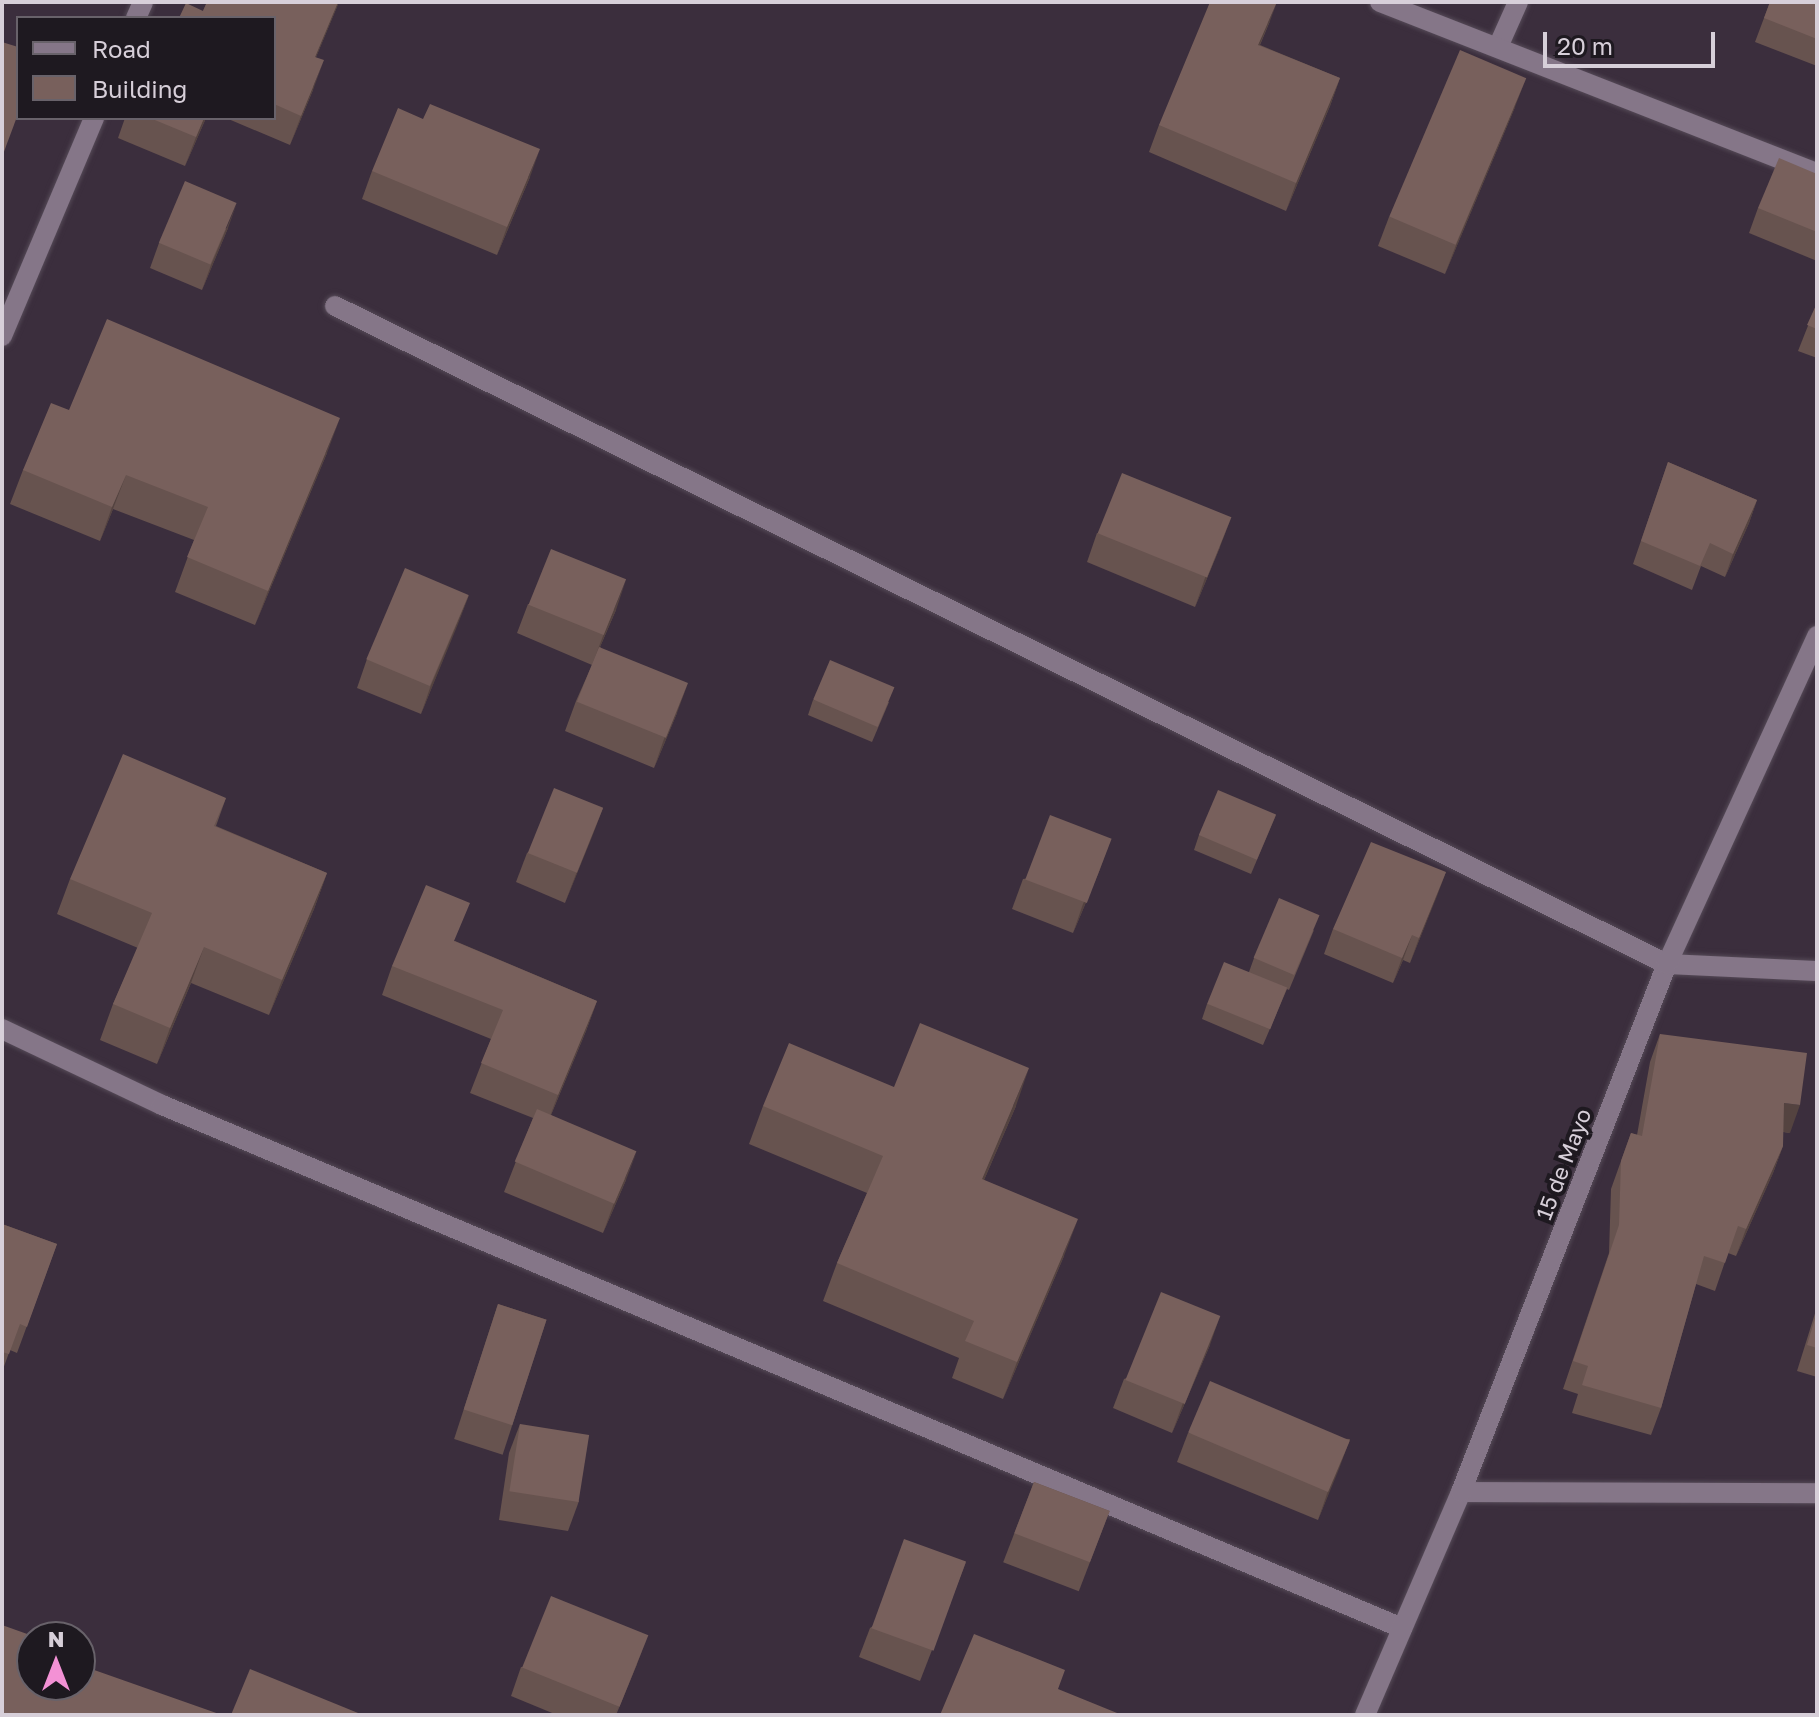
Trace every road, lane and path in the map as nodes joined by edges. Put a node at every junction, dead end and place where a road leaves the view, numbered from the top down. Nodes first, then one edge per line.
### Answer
1 (1380, 2) edge
2 (1518, 2) edge
3 (1498, 47) junction
4 (93, 120) edge
5 (1817, 173) edge
6 (335, 306) dead end
7 (2, 336) edge
8 (1816, 643) edge
9 (1667, 964) junction
10 (1817, 971) edge
11 (2, 1029) edge
12 (1461, 1492) junction
13 (1817, 1493) edge
14 (1402, 1628) junction
15 (1365, 1715) edge

1 - 3 street
2 - 3 street
3 - 5 street
4 - 7 street
6 - 9 street
8 - 9 street, 15 de Mayo
9 - 10 street
9 - 12 street, 15 de Mayo
11 - 14 street
12 - 13 street
12 - 14 street, 15 de Mayo
14 - 15 street, 15 de Mayo

